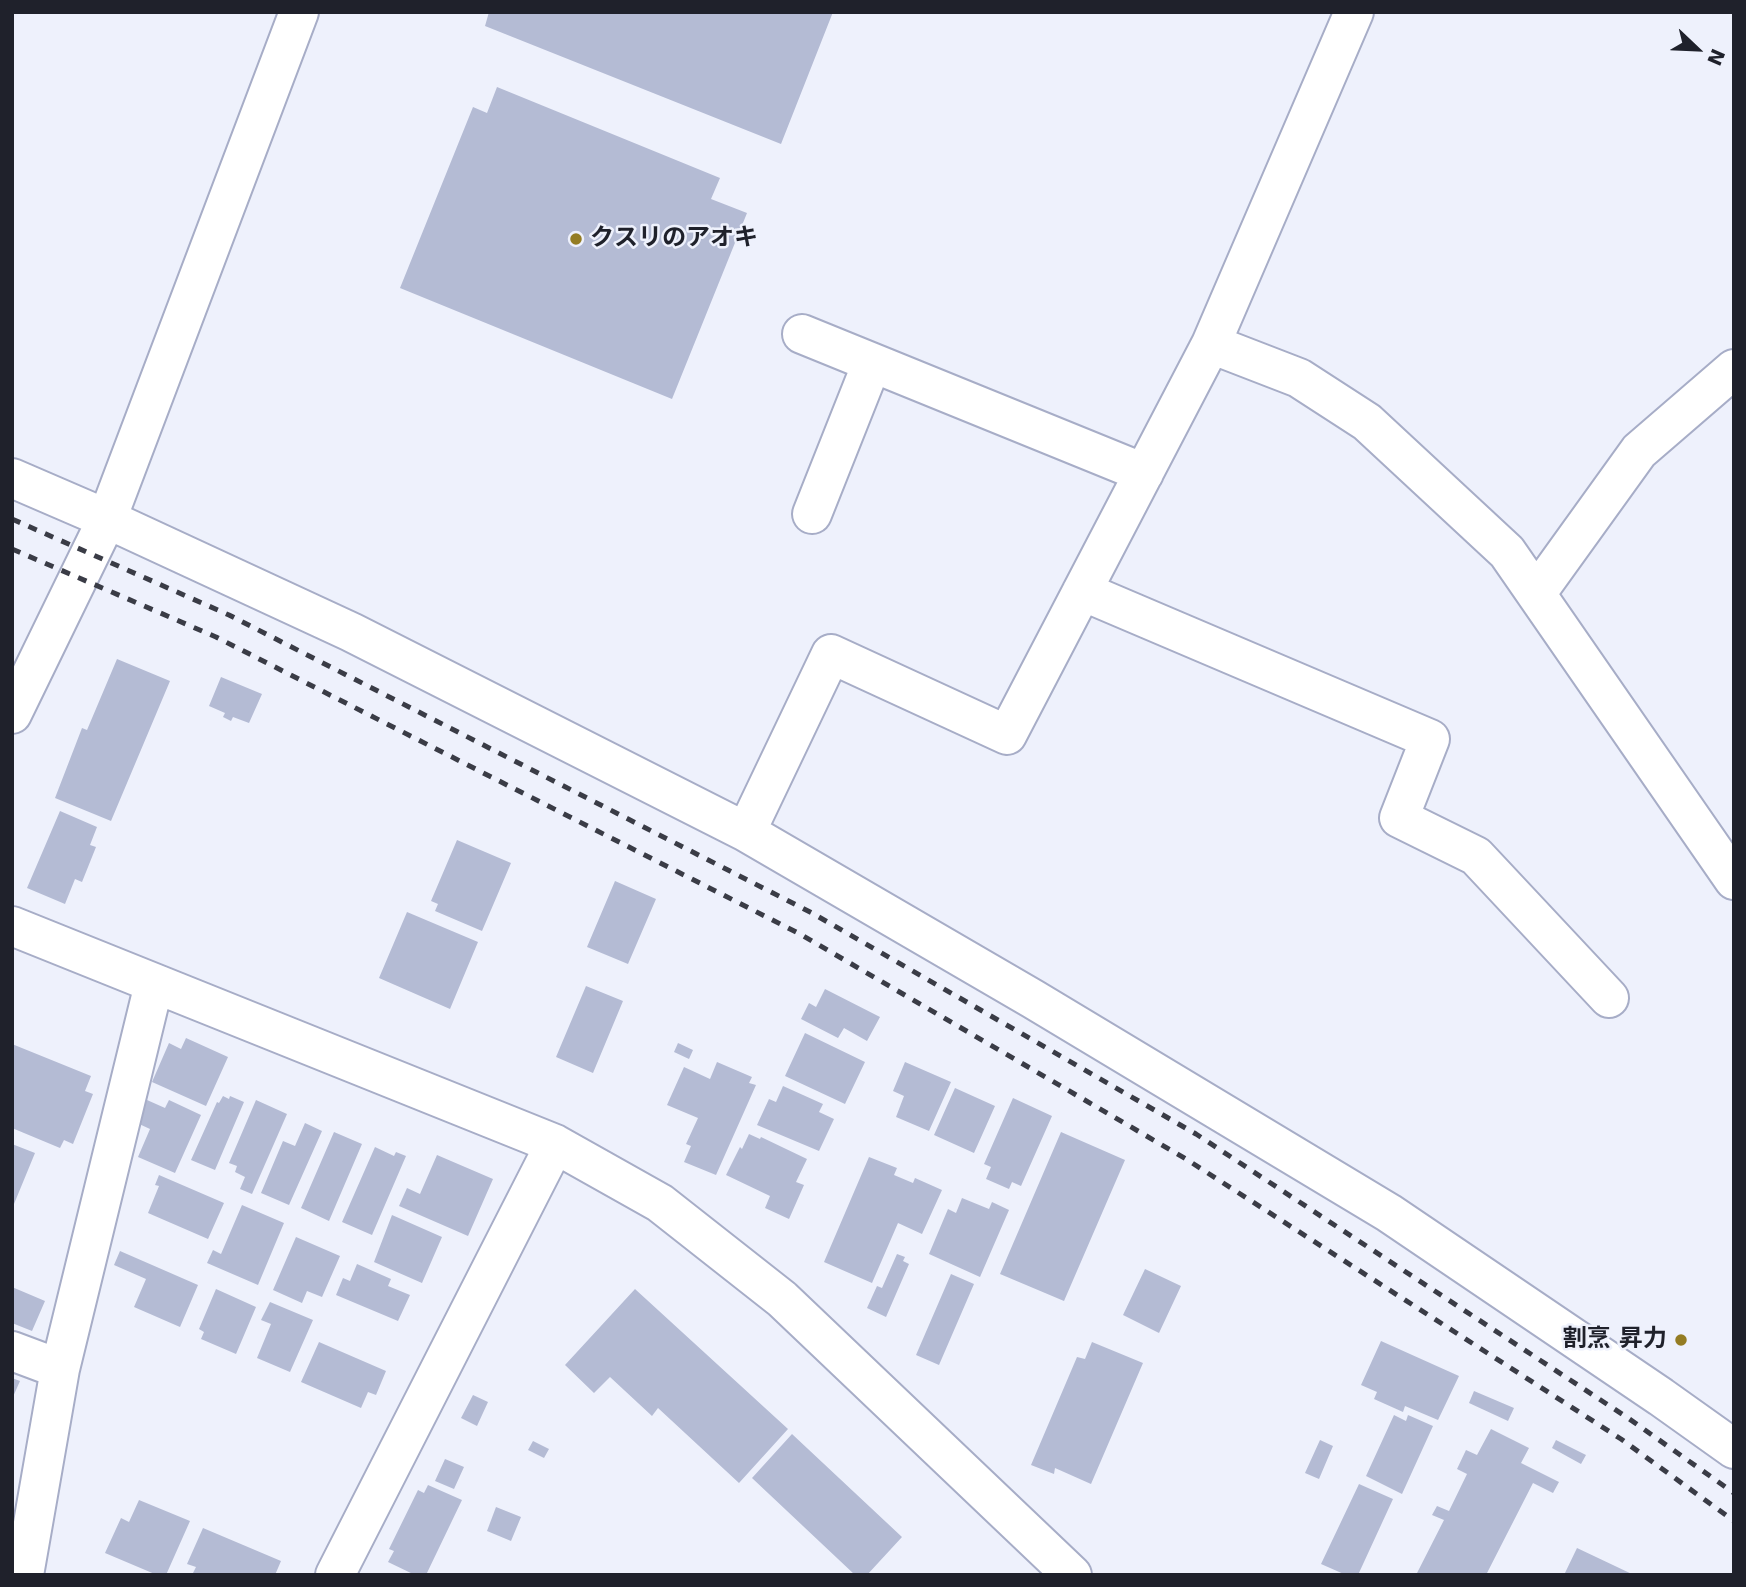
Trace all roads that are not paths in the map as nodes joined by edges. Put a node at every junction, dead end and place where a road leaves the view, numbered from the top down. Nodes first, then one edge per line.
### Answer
1 (324, 12) edge
2 (1354, 12) edge
3 (291, 22) edge
4 (802, 334) dead end
5 (1211, 344) junction
6 (873, 363) junction
7 (1734, 369) edge
8 (1144, 473) junction
9 (12, 478) edge
10 (812, 514) dead end
11 (107, 519) junction
12 (1082, 591) junction
13 (1536, 594) junction
14 (12, 714) edge
15 (746, 832) junction
16 (1734, 880) edge
17 (12, 926) edge
18 (154, 984) junction
19 (1609, 998) dead end
20 (555, 1144) junction
21 (12, 1351) edge
22 (60, 1369) junction
23 (1734, 1449) edge
24 (26, 1482) edge
25 (21, 1569) edge
26 (335, 1575) edge
27 (1072, 1575) edge

1 - 3 street
2 - 5 street
3 - 11 street
4 - 6 street
5 - 8 street
5 - 13 street
6 - 8 street
6 - 10 street
7 - 13 street
8 - 12 street
9 - 11 street
11 - 14 street
11 - 15 street
12 - 15 street
12 - 19 street
13 - 16 street
15 - 23 street
17 - 18 street
18 - 20 street
18 - 22 street
20 - 26 street
20 - 27 street
21 - 22 street
22 - 24 street
24 - 25 street

